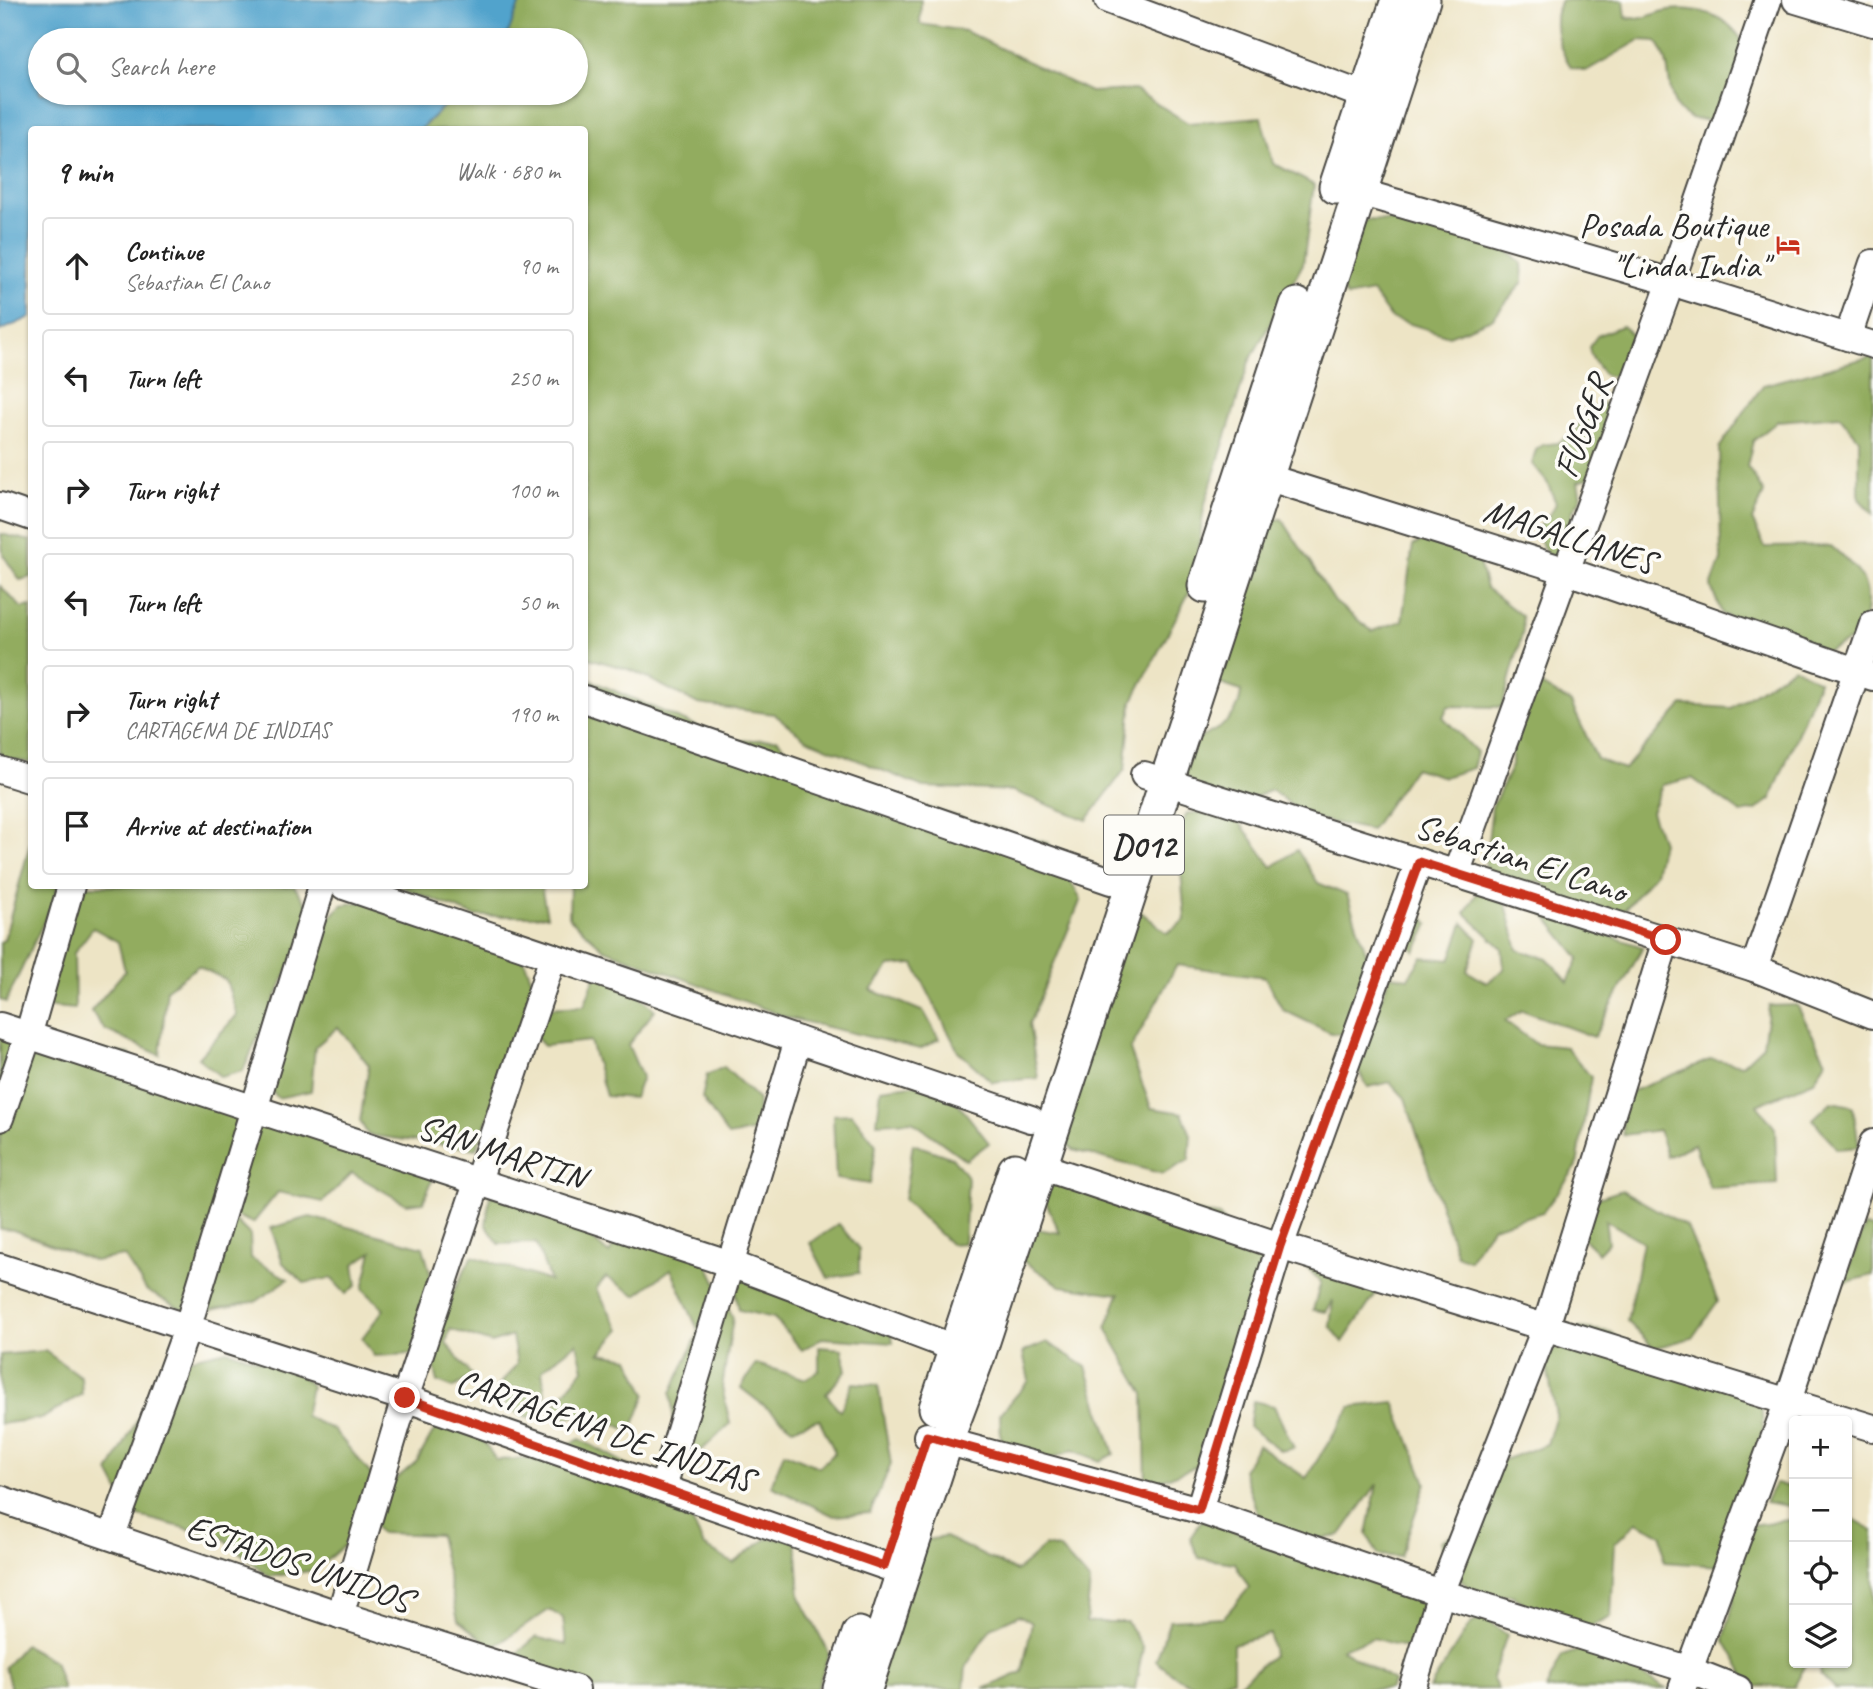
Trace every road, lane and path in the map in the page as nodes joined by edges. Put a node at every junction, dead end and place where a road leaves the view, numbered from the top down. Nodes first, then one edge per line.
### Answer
1 (1108, 0) edge
2 (1398, 0) edge
3 (1423, 0) edge
4 (1768, 0) edge
5 (1796, 0) edge
6 (1873, 23) edge
7 (1377, 100) junction
8 (1347, 189) junction
9 (1873, 263) edge
10 (1671, 282) junction
11 (1848, 337) junction
12 (1873, 345) edge
13 (1254, 473) junction
14 (0, 506) edge
15 (28, 516) edge
16 (1567, 570) junction
17 (1873, 624) edge
18 (1865, 674) edge
19 (588, 700) edge
20 (0, 770) edge
21 (1154, 778) junction
22 (28, 779) edge
23 (1419, 862) junction
24 (1456, 874) junction
25 (1111, 881) junction
26 (70, 889) edge
27 (321, 889) edge
28 (353, 889) edge
29 (1666, 940) junction
30 (553, 957) junction
31 (1754, 968) junction
32 (1873, 1015) edge
33 (0, 1026) edge
34 (28, 1036) junction
35 (798, 1040) junction
36 (255, 1108) junction
37 (0, 1118) edge
38 (1031, 1119) junction
39 (1873, 1143) edge
40 (1040, 1166) junction
41 (478, 1181) junction
42 (1280, 1246) junction
43 (731, 1264) junction
44 (0, 1267) edge
45 (1546, 1326) junction
46 (187, 1329) junction
47 (966, 1353) junction
48 (405, 1398) junction
49 (1788, 1401) junction
50 (1873, 1428) edge
51 (937, 1439) junction
52 (663, 1487) junction
53 (0, 1499) edge
54 (1199, 1510) junction
55 (112, 1535) junction
56 (894, 1570) junction
57 (1441, 1593) junction
58 (340, 1615) junction
59 (1685, 1679) edge
60 (576, 1689) edge
61 (840, 1689) edge
62 (865, 1689) edge
63 (1412, 1689) edge
64 (1738, 1689) edge

1 - 7 street
2 - 7 main road, D012
3 - 7 main road, D012
4 - 10 street, FUGGER
5 - 6 street
7 - 8 main road, D012
8 - 10 street
8 - 13 main road, D012
9 - 11 street
10 - 11 street
10 - 16 street, FUGGER
11 - 12 street
13 - 16 street, MAGALLANES
13 - 21 main road, D012
14 - 15 street
16 - 18 street, MAGALLANES
16 - 24 street, FUGGER
17 - 18 street
18 - 31 street
19 - 25 street
20 - 22 street
21 - 23 street, Sebastian El Cano
21 - 25 main road, D012
21 - 40 main road, D012
23 - 24 street, Sebastian El Cano
23 - 42 street
24 - 29 street, Sebastian El Cano
25 - 38 main road, D012
26 - 34 street
27 - 36 street
28 - 30 street
29 - 31 street, Sebastian El Cano
29 - 45 street
30 - 35 street
30 - 41 street
31 - 32 street, Sebastian El Cano
33 - 34 street, SAN MARTIN
34 - 36 street, SAN MARTIN
34 - 37 street
35 - 38 street
35 - 43 street
36 - 41 street, SAN MARTIN
36 - 46 street
38 - 47 main road, D012
39 - 49 street
40 - 42 street
40 - 47 main road, D012
41 - 43 street, SAN MARTIN
41 - 48 street
42 - 45 street
42 - 54 street
43 - 47 street, SAN MARTIN
43 - 52 street
44 - 46 street, CARTAGENA DE INDIAS
45 - 49 street
45 - 57 street
46 - 48 street, CARTAGENA DE INDIAS
46 - 55 street
47 - 51 main road, D012
48 - 52 street, CARTAGENA DE INDIAS
48 - 58 street
49 - 50 street
49 - 59 street
51 - 54 street
51 - 56 main road, D012
52 - 56 street, CARTAGENA DE INDIAS
53 - 55 street, ESTADOS UNIDOS
54 - 57 street
55 - 58 street, ESTADOS UNIDOS
56 - 61 main road, D012
56 - 62 main road, D012
57 - 59 street
57 - 63 street
58 - 60 street, ESTADOS UNIDOS
59 - 64 street

